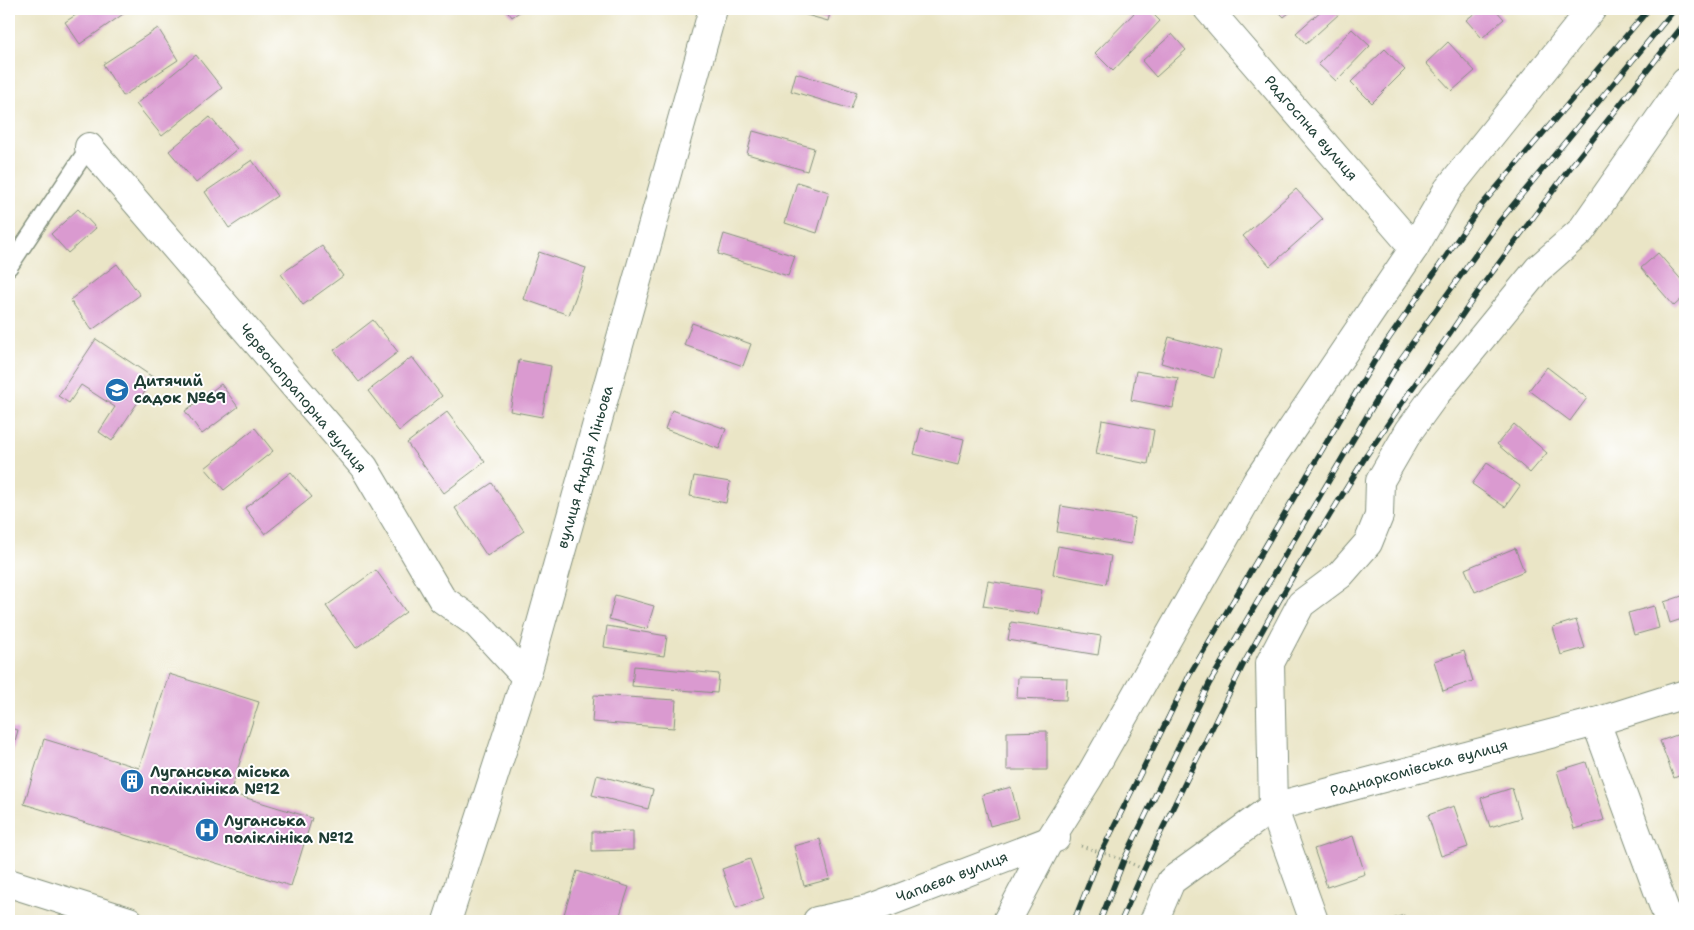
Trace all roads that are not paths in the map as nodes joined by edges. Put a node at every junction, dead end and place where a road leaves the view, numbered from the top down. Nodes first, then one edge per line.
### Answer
1 (713, 9) edge
2 (1208, 9) edge
3 (1592, 9) edge
4 (1685, 82) edge
5 (89, 148) joint
6 (1414, 248) junction
7 (9, 267) edge
8 (526, 678) junction
9 (1685, 694) edge
10 (1596, 722) junction
11 (1273, 806) junction
12 (1053, 839) junction
13 (9, 883) edge
14 (129, 921) edge
15 (446, 921) edge
16 (817, 921) edge
17 (1008, 921) edge
18 (1154, 921) edge
19 (1314, 921) edge
20 (1670, 921) edge

1 - 8 street, вулиця Андрія Ліньова
2 - 6 street, Радгоспна вулиця
3 - 6 street
4 - 11 street
5 - 7 lane
5 - 8 street, Червонопрапорна вулиця
6 - 12 street
8 - 15 street, вулиця Андрія Ліньова
9 - 10 street, Раднаркомівська вулиця
10 - 11 street, Раднаркомівська вулиця
10 - 20 street
11 - 18 street, Раднаркомівська вулиця
11 - 19 street
12 - 16 street, Чапаєва вулиця
12 - 17 street
13 - 14 street

